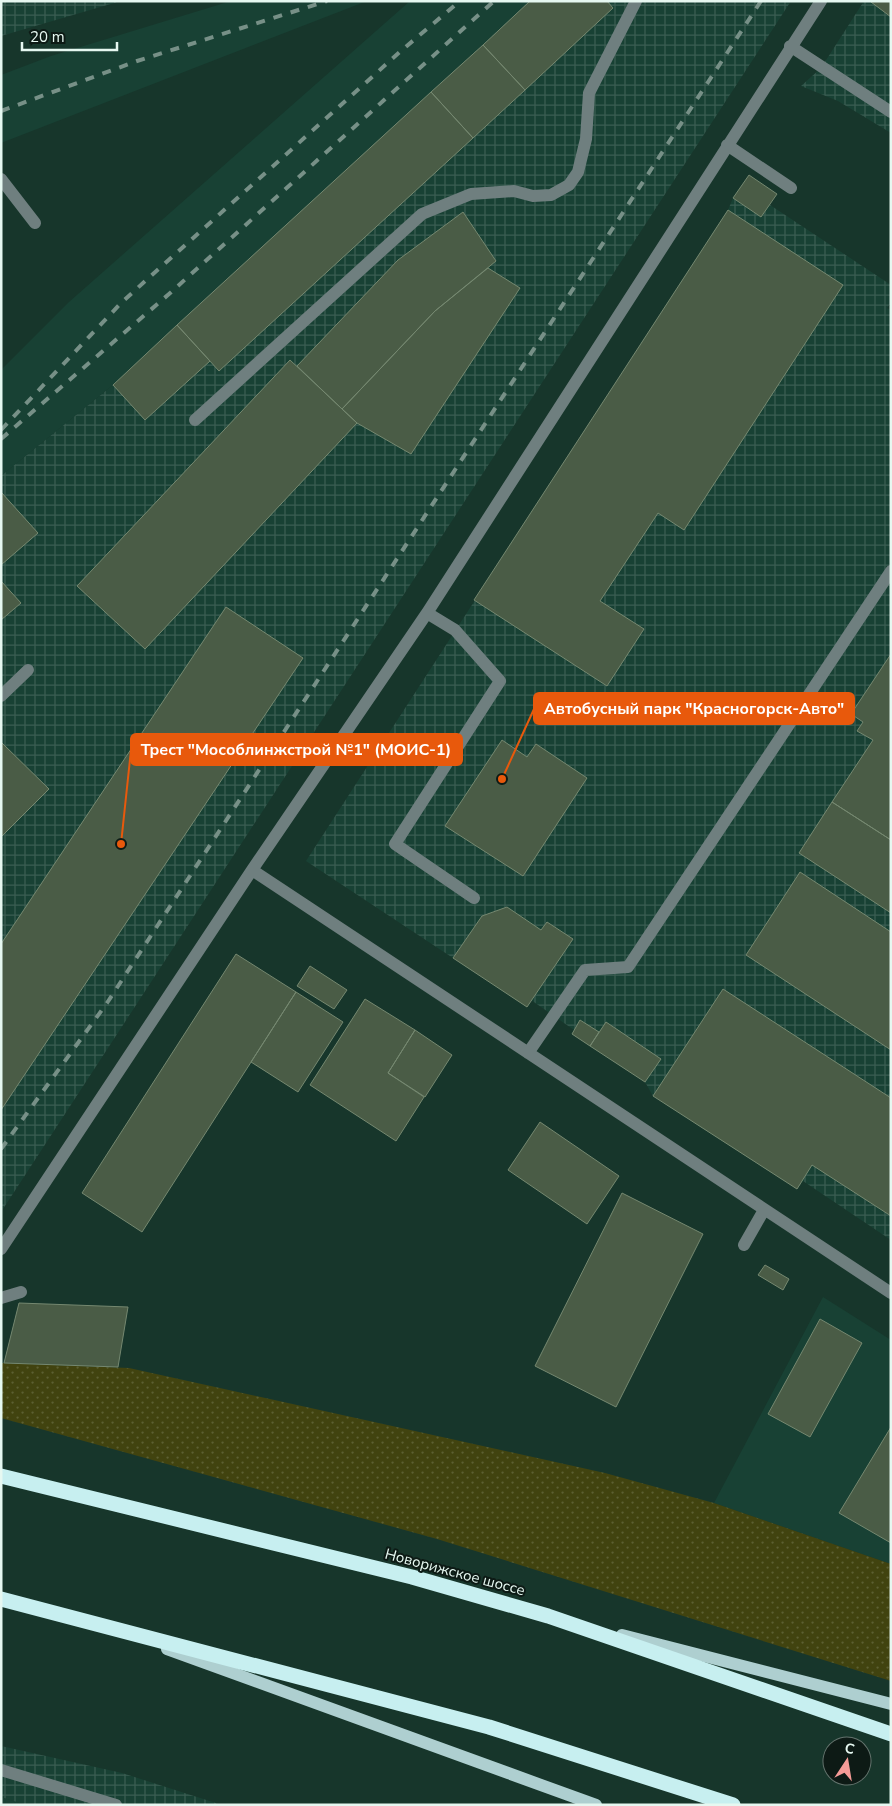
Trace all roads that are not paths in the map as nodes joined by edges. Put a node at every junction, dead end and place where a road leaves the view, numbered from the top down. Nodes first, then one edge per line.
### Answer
1 (636, 1) edge
2 (821, 1) edge
3 (790, 46) junction
4 (891, 112) edge
5 (727, 145) junction
6 (1, 179) edge
7 (791, 188) dead end
8 (35, 223) dead end
9 (195, 420) dead end
10 (891, 572) edge
11 (427, 613) junction
12 (28, 670) dead end
13 (1, 696) edge
14 (252, 870) junction
15 (474, 898) dead end
16 (528, 1053) junction
17 (764, 1210) junction
18 (744, 1246) dead end
19 (1, 1249) edge
20 (21, 1292) dead end
21 (891, 1293) edge
22 (1, 1298) edge
23 (1, 1476) edge
24 (1, 1599) edge
25 (548, 1616) junction
26 (92, 1622) junction
27 (891, 1704) edge
28 (891, 1734) edge
29 (1, 1770) edge
30 (116, 1805) edge
31 (596, 1805) edge
32 (733, 1805) edge

1 - 9 street
2 - 3 street
3 - 4 street
3 - 5 street
5 - 7 street
5 - 11 street
6 - 8 street
10 - 16 street
11 - 14 street
11 - 15 street
12 - 13 street
14 - 16 street
14 - 19 street
16 - 17 street
17 - 18 street
17 - 21 street
20 - 22 street
23 - 25 highway, Новорижское шоссе
24 - 26 highway
25 - 27 main road
25 - 28 highway, Новорижское шоссе
26 - 31 main road
26 - 32 highway
29 - 30 street

